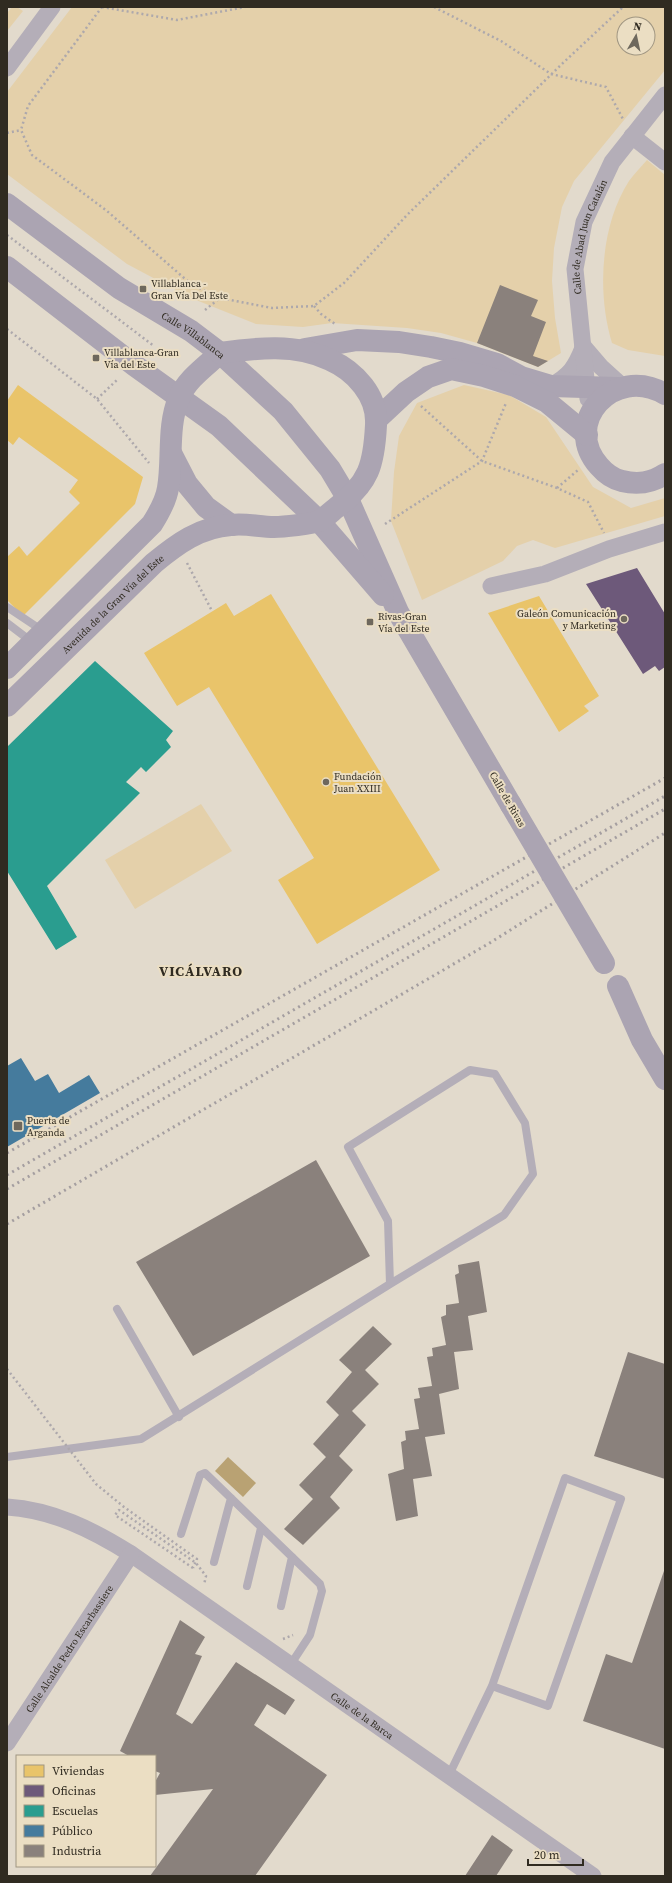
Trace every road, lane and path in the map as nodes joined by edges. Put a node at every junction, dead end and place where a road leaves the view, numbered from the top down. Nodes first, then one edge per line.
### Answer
1 (52, 7) edge
2 (102, 7) edge
3 (245, 7) edge
4 (434, 7) edge
5 (623, 7) edge
6 (7, 68) edge
7 (551, 74) junction
8 (665, 95) edge
9 (628, 129) junction
10 (21, 130) junction
11 (7, 133) edge
12 (665, 162) edge
13 (7, 204) edge
14 (7, 235) edge
15 (7, 267) edge
16 (220, 298) junction
17 (314, 306) junction
18 (205, 310) dead end
19 (340, 327) dead end
20 (7, 329) edge
21 (154, 346) dead end
22 (583, 346) junction
23 (299, 350) junction
24 (220, 354) junction
25 (120, 378) dead end
26 (515, 386) junction
27 (551, 386) junction
28 (620, 387) junction
29 (587, 388) junction
30 (665, 394) edge
31 (179, 398) junction
32 (97, 399) junction
33 (417, 403) dead end
34 (376, 420) junction
35 (588, 426) junction
36 (171, 453) junction
37 (482, 461) junction
38 (153, 467) dead end
39 (580, 469) dead end
40 (663, 477) edge
41 (557, 488) junction
42 (348, 499) junction
43 (319, 521) junction
44 (231, 524) junction
45 (385, 524) dead end
46 (665, 532) edge
47 (609, 549) junction
48 (185, 559) dead end
49 (491, 586) dead end
50 (7, 607) edge
51 (212, 612) dead end
52 (398, 612) junction
53 (7, 623) edge
54 (38, 637) junction
55 (7, 668) edge
56 (7, 706) edge
57 (618, 986) junction
58 (665, 1047) edge
59 (665, 1079) edge
60 (390, 1284) junction
61 (117, 1309) dead end
62 (7, 1369) edge
63 (179, 1417) junction
64 (7, 1457) edge
65 (231, 1498) junction
66 (7, 1507) edge
67 (123, 1527) dead end
68 (261, 1528) junction
69 (181, 1534) dead end
70 (131, 1554) junction
71 (292, 1557) junction
72 (214, 1562) dead end
73 (196, 1563) junction
74 (204, 1586) dead end
75 (247, 1586) dead end
76 (281, 1606) dead end
77 (291, 1664) junction
78 (492, 1686) junction
79 (7, 1743) edge
80 (449, 1775) junction
81 (593, 1876) edge

1 - 6 street
2 - 3 path
2 - 10 path
4 - 7 path
5 - 7 path
7 - 9 path
7 - 17 path
8 - 9 street, Calle de Abad Juan Catalán
9 - 12 street
9 - 22 street, Calle de Abad Juan Catalán
10 - 11 path
10 - 16 path
13 - 24 main road, Calle Villablanca
14 - 21 path
15 - 31 main road
16 - 17 path
16 - 18 path
17 - 19 path
20 - 32 path
22 - 27 street, Calle de Abad Juan Catalán
22 - 28 street
22 - 29 street, Calle de Abad Juan Catalán
23 - 24 main road
23 - 27 main road
23 - 34 main road, Avenida de la Gran Vía del Este
24 - 31 main road
24 - 42 main road, Calle Villablanca
25 - 32 path
26 - 34 main road
26 - 35 main road
26 - 37 path
27 - 29 main road
28 - 29 main road
28 - 30 main road
28 - 35 main road
29 - 35 street, Calle de Abad Juan Catalán
31 - 36 main road
31 - 43 main road
32 - 38 path
33 - 37 path
34 - 42 main road, Avenida de la Gran Vía del Este
35 - 40 main road
36 - 44 main road
36 - 54 main road
37 - 41 path
37 - 45 path
39 - 41 path
41 - 47 path
42 - 43 main road, Avenida de la Gran Vía del Este
42 - 52 main road, Calle de Rivas
43 - 44 main road, Avenida de la Gran Vía del Este
43 - 52 main road, Calle de Rivas
44 - 56 main road, Avenida de la Gran Vía del Este
46 - 47 street
47 - 49 street
48 - 51 path
50 - 54 lane
52 - 57 main road, Calle de Rivas, bridge
53 - 54 lane
54 - 55 main road
57 - 58 main road, Calle de Rivas
57 - 59 main road, Calle de Rivas
60 - 60 lane
60 - 63 lane
61 - 63 lane
62 - 73 path, bridge
63 - 64 lane
65 - 68 lane
65 - 69 lane
65 - 72 lane
66 - 70 street, Calle de la Barca
67 - 73 path
68 - 71 lane
68 - 75 lane
70 - 77 street, Calle de la Barca
70 - 79 street, Calle Alcalde Pedro Escarbassiere
71 - 76 lane
71 - 77 lane
73 - 74 path
77 - 80 street, Calle de la Barca
78 - 78 lane
78 - 80 lane
80 - 81 street, Calle de la Barca

